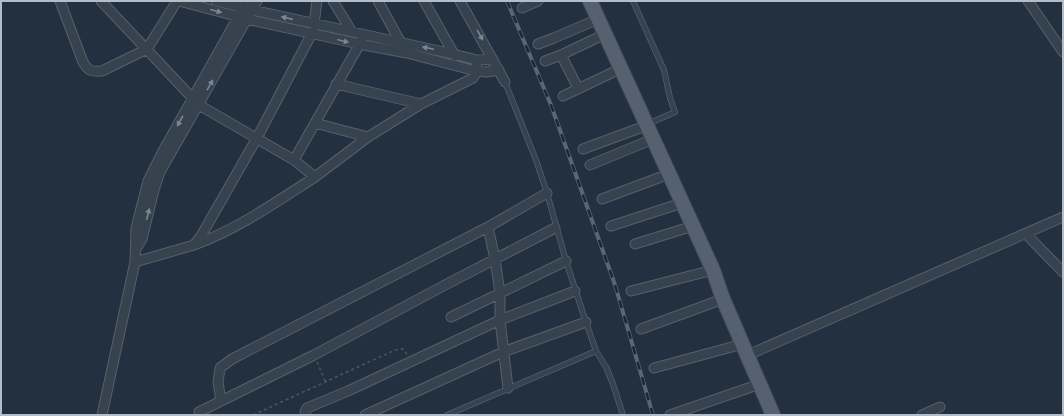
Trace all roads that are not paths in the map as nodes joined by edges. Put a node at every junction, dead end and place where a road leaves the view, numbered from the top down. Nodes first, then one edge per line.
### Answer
1 (60, 1) edge
2 (101, 1) edge
3 (178, 1) edge
4 (216, 1) edge
5 (257, 1) edge
6 (317, 1) edge
7 (333, 1) edge
8 (378, 1) edge
9 (424, 1) edge
10 (460, 1) edge
11 (538, 1) edge
12 (590, 1) edge
13 (633, 1) edge
14 (1028, 1) edge
15 (522, 8) dead end
16 (242, 9) edge
17 (252, 10) junction
18 (598, 18) junction
19 (248, 19) junction
20 (313, 29) junction
21 (352, 32) junction
22 (604, 34) junction
23 (364, 35) junction
24 (1061, 37) edge
25 (401, 43) junction
26 (359, 44) junction
27 (538, 44) dead end
28 (147, 49) junction
29 (1063, 52) edge
30 (406, 53) junction
31 (453, 54) junction
32 (560, 55) junction
33 (493, 59) junction
34 (477, 60) junction
35 (545, 61) dead end
36 (460, 67) junction
37 (622, 68) junction
38 (500, 70) junction
39 (476, 71) junction
40 (506, 82) joint
41 (336, 84) junction
42 (578, 88) junction
43 (563, 96) dead end
44 (196, 101) junction
45 (421, 104) junction
46 (315, 124) junction
47 (648, 125) junction
48 (368, 137) junction
49 (257, 138) junction
50 (653, 139) junction
51 (583, 149) dead end
52 (294, 160) junction
53 (590, 164) dead end
54 (669, 174) junction
55 (315, 177) junction
56 (547, 193) junction
57 (602, 199) dead end
58 (682, 203) junction
59 (1063, 217) edge
60 (611, 226) dead end
61 (693, 226) junction
62 (488, 227) junction
63 (556, 228) junction
64 (1026, 234) junction
65 (635, 244) dead end
66 (194, 245) junction
67 (495, 259) junction
68 (566, 261) junction
69 (135, 262) junction
70 (713, 270) junction
71 (1063, 272) edge
72 (631, 291) dead end
73 (575, 292) junction
74 (500, 294) junction
75 (723, 299) junction
76 (451, 317) dead end
77 (500, 320) junction
78 (586, 322) junction
79 (641, 328) dead end
80 (746, 350) junction
81 (596, 351) junction
82 (503, 352) junction
83 (654, 368) dead end
84 (760, 384) junction
85 (508, 388) junction
86 (221, 401) junction
87 (940, 407) dead end
88 (199, 412) dead end
89 (102, 415) edge
90 (306, 415) edge
91 (364, 415) edge
92 (447, 415) edge
93 (623, 415) edge
94 (670, 415) edge
95 (773, 415) edge
96 (922, 415) edge

1 - 28 street
2 - 28 street
3 -> 16 street
3 - 28 street
4 - 16 street
5 - 17 street
6 - 20 street
7 - 21 street
8 - 25 street
9 - 31 street
10 -> 33 street
11 - 15 street
12 - 18 main road
13 - 47 lane
14 - 24 street
16 - 17 street
16 - 19 street
16 - 44 street
17 - 19 street
20 -> 17 street
18 - 22 main road
18 - 27 street
19 - 20 street
44 -> 19 street
20 - 21 street
20 -> 26 street
20 - 49 street
21 - 23 street
22 - 32 street
22 - 37 main road
23 - 25 street
23 - 26 street
24 - 29 street
25 - 30 street
31 -> 25 street
26 - 30 street
26 - 41 street
28 - 44 street
30 - 36 street
31 - 34 street
31 - 36 street
32 - 35 street
32 - 42 street
33 - 34 street
33 - 38 street
34 - 39 street
36 - 39 street
37 - 42 street
37 - 47 main road
38 - 39 street
38 - 40 street
39 - 45 street
40 - 56 lane
41 - 45 street
41 - 46 street
42 - 43 street
44 - 49 street
44 - 69 street
45 - 48 street
46 - 48 street
46 - 52 street
47 - 50 main road
47 - 51 street
48 - 55 street
49 - 52 street
49 - 66 street
50 - 53 street
50 - 54 main road
52 - 55 street
54 - 57 street
54 - 58 main road
55 - 66 street
56 - 62 street
56 - 63 lane
58 - 60 street
58 - 61 main road
59 - 64 street
61 - 65 street
61 - 70 main road
62 - 67 street
62 - 86 street
63 - 67 street
63 - 68 lane
64 - 71 street
64 - 80 street
66 - 69 street
67 - 74 street
67 - 86 street
68 - 73 lane
68 - 74 street
69 - 89 street
70 - 72 street
70 - 75 main road
73 - 77 street
73 - 78 lane
74 - 76 street
74 - 77 street
75 - 79 street
75 - 80 main road
77 - 82 street
77 - 90 street
78 - 81 lane
78 - 82 street
80 - 83 street
80 - 84 main road
81 - 85 lane
81 - 93 lane
82 - 85 street
82 - 91 street
84 - 94 street
84 - 95 main road
85 - 92 lane
86 - 88 street
87 - 96 street

